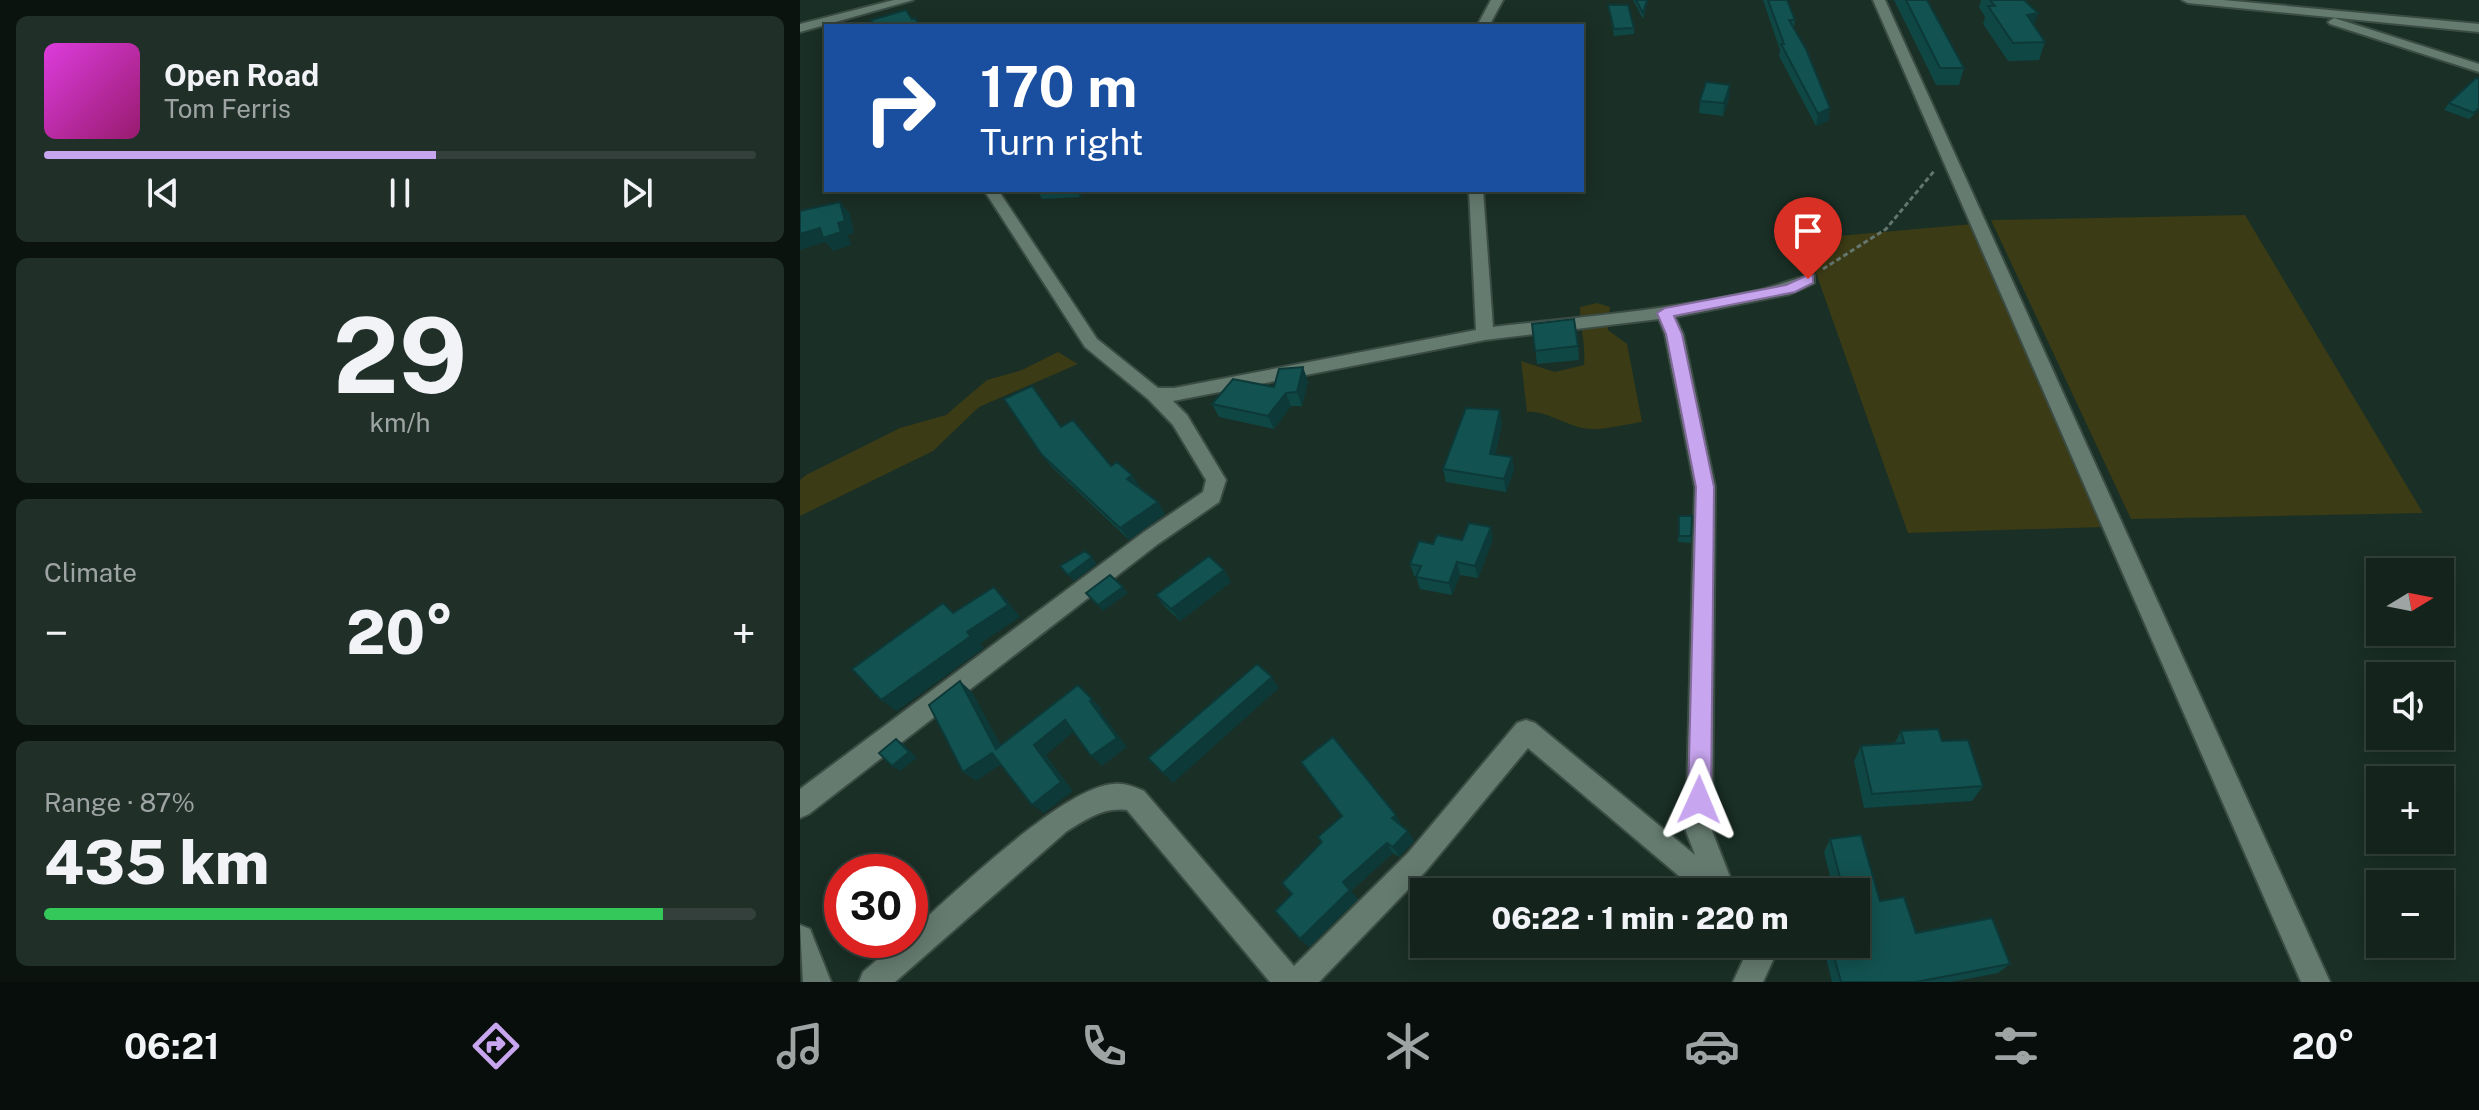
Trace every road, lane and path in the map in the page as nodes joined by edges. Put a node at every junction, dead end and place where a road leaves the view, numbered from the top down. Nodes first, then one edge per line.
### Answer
1 (907, 0) edge
2 (1497, 0) edge
3 (1879, 0) edge
4 (2188, 0) edge
5 (2300, 10) junction
6 (847, 21) edge
7 (824, 24) edge
8 (827, 24) edge
9 (1484, 24) edge
10 (800, 28) edge
11 (2479, 28) edge
12 (2479, 68) edge
13 (1949, 154) junction
14 (992, 192) edge
15 (1476, 192) edge
16 (1808, 279) joint
17 (1665, 313) junction
18 (1485, 334) junction
19 (1154, 394) junction
20 (800, 805) edge
21 (1703, 878) edge
22 (1715, 878) edge
23 (801, 945) edge
24 (1760, 958) edge
25 (817, 982) edge
26 (873, 982) edge
27 (1289, 982) edge
28 (1299, 982) edge
29 (1747, 982) edge
30 (2316, 982) edge

1 - 6 street
2 - 9 street
3 - 13 street
4 - 5 street
5 - 11 street
5 - 12 street
6 - 8 street
7 - 10 street
13 - 16 path
13 - 30 street
14 - 19 street
15 - 18 street
16 - 17 street
17 - 18 street
17 - 22 street
18 - 19 street
19 - 20 street
21 - 28 street
23 - 25 street
24 - 29 street
26 - 27 street

